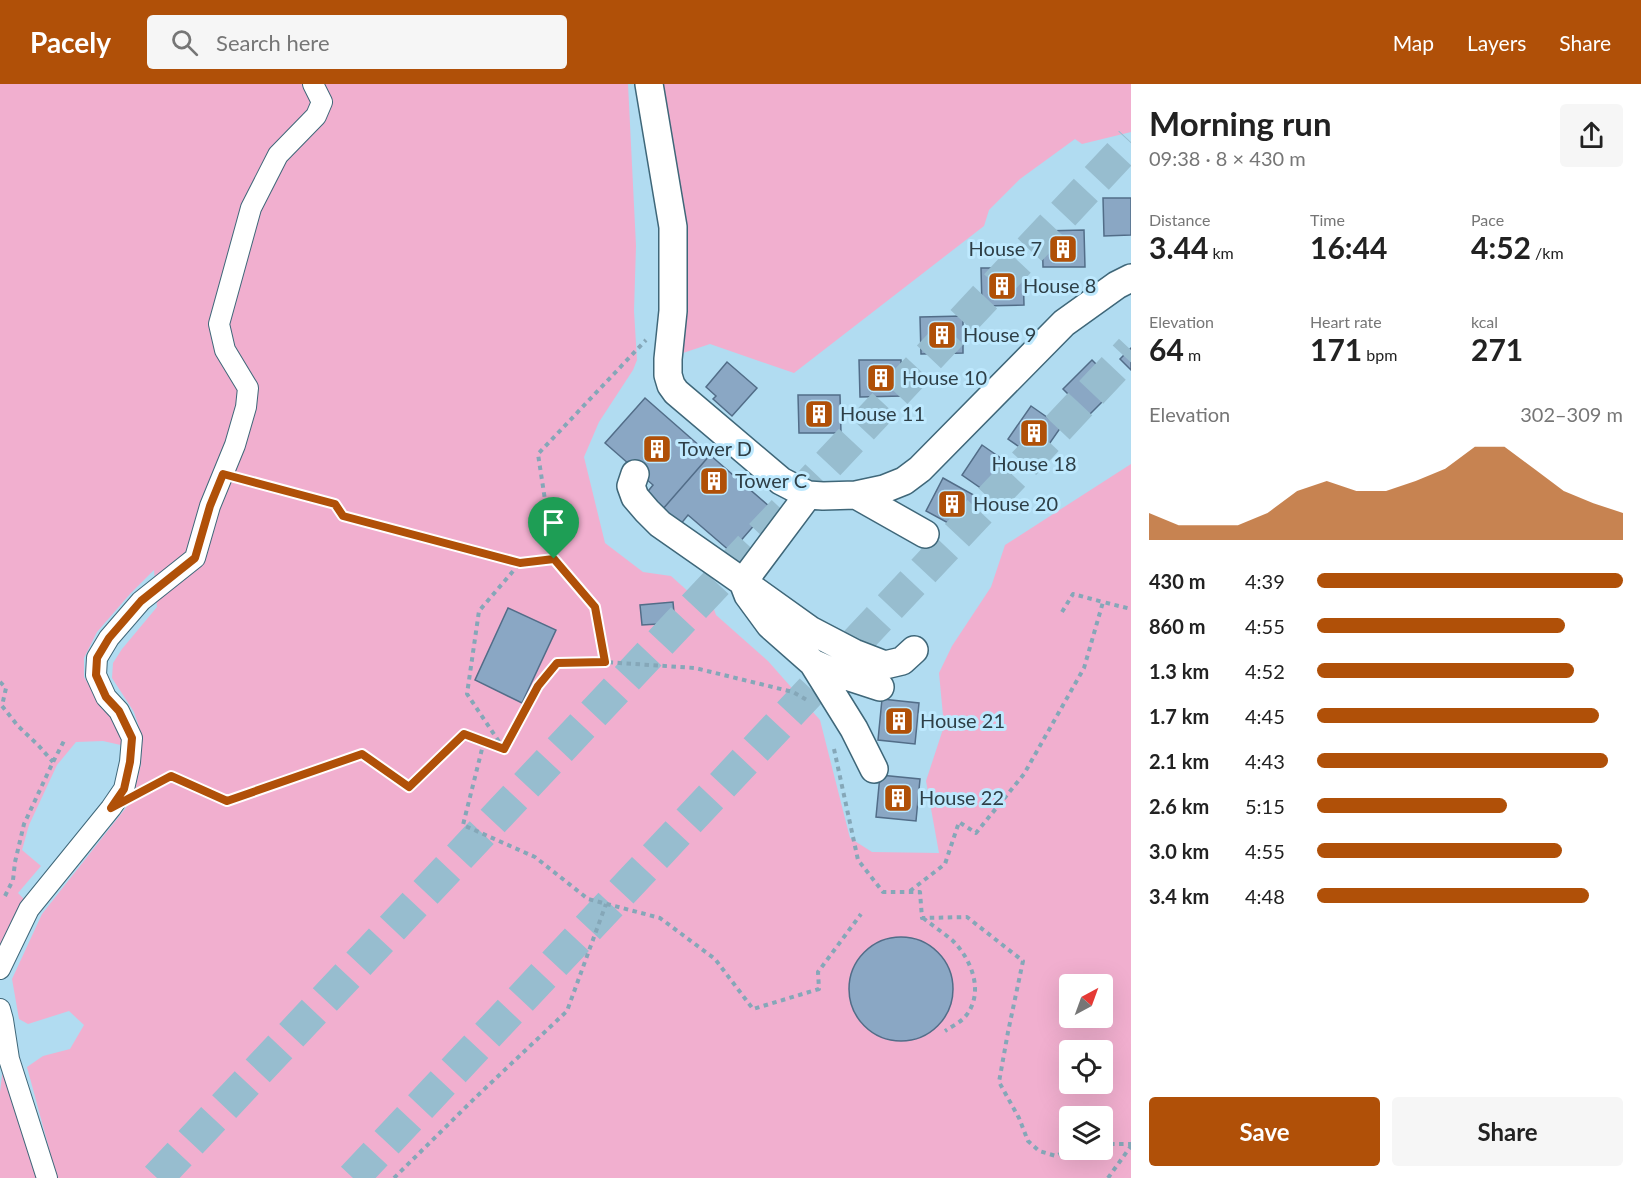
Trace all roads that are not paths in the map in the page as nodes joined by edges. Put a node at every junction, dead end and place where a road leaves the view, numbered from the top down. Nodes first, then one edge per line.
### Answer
1 (313, 84) edge
2 (649, 84) edge
3 (1131, 278) edge
4 (635, 474) dead end
5 (808, 495) junction
6 (856, 495) junction
7 (925, 534) dead end
8 (743, 582) junction
9 (914, 650) dead end
10 (813, 663) junction
11 (880, 687) dead end
12 (874, 769) dead end
13 (0, 969) edge
14 (0, 1009) edge
15 (47, 1178) edge

1 - 13 street
2 - 5 street
3 - 6 street
4 - 8 street
5 - 6 street
5 - 8 street
6 - 7 street
8 - 9 street
8 - 10 street
10 - 11 street
10 - 12 street
14 - 15 street

